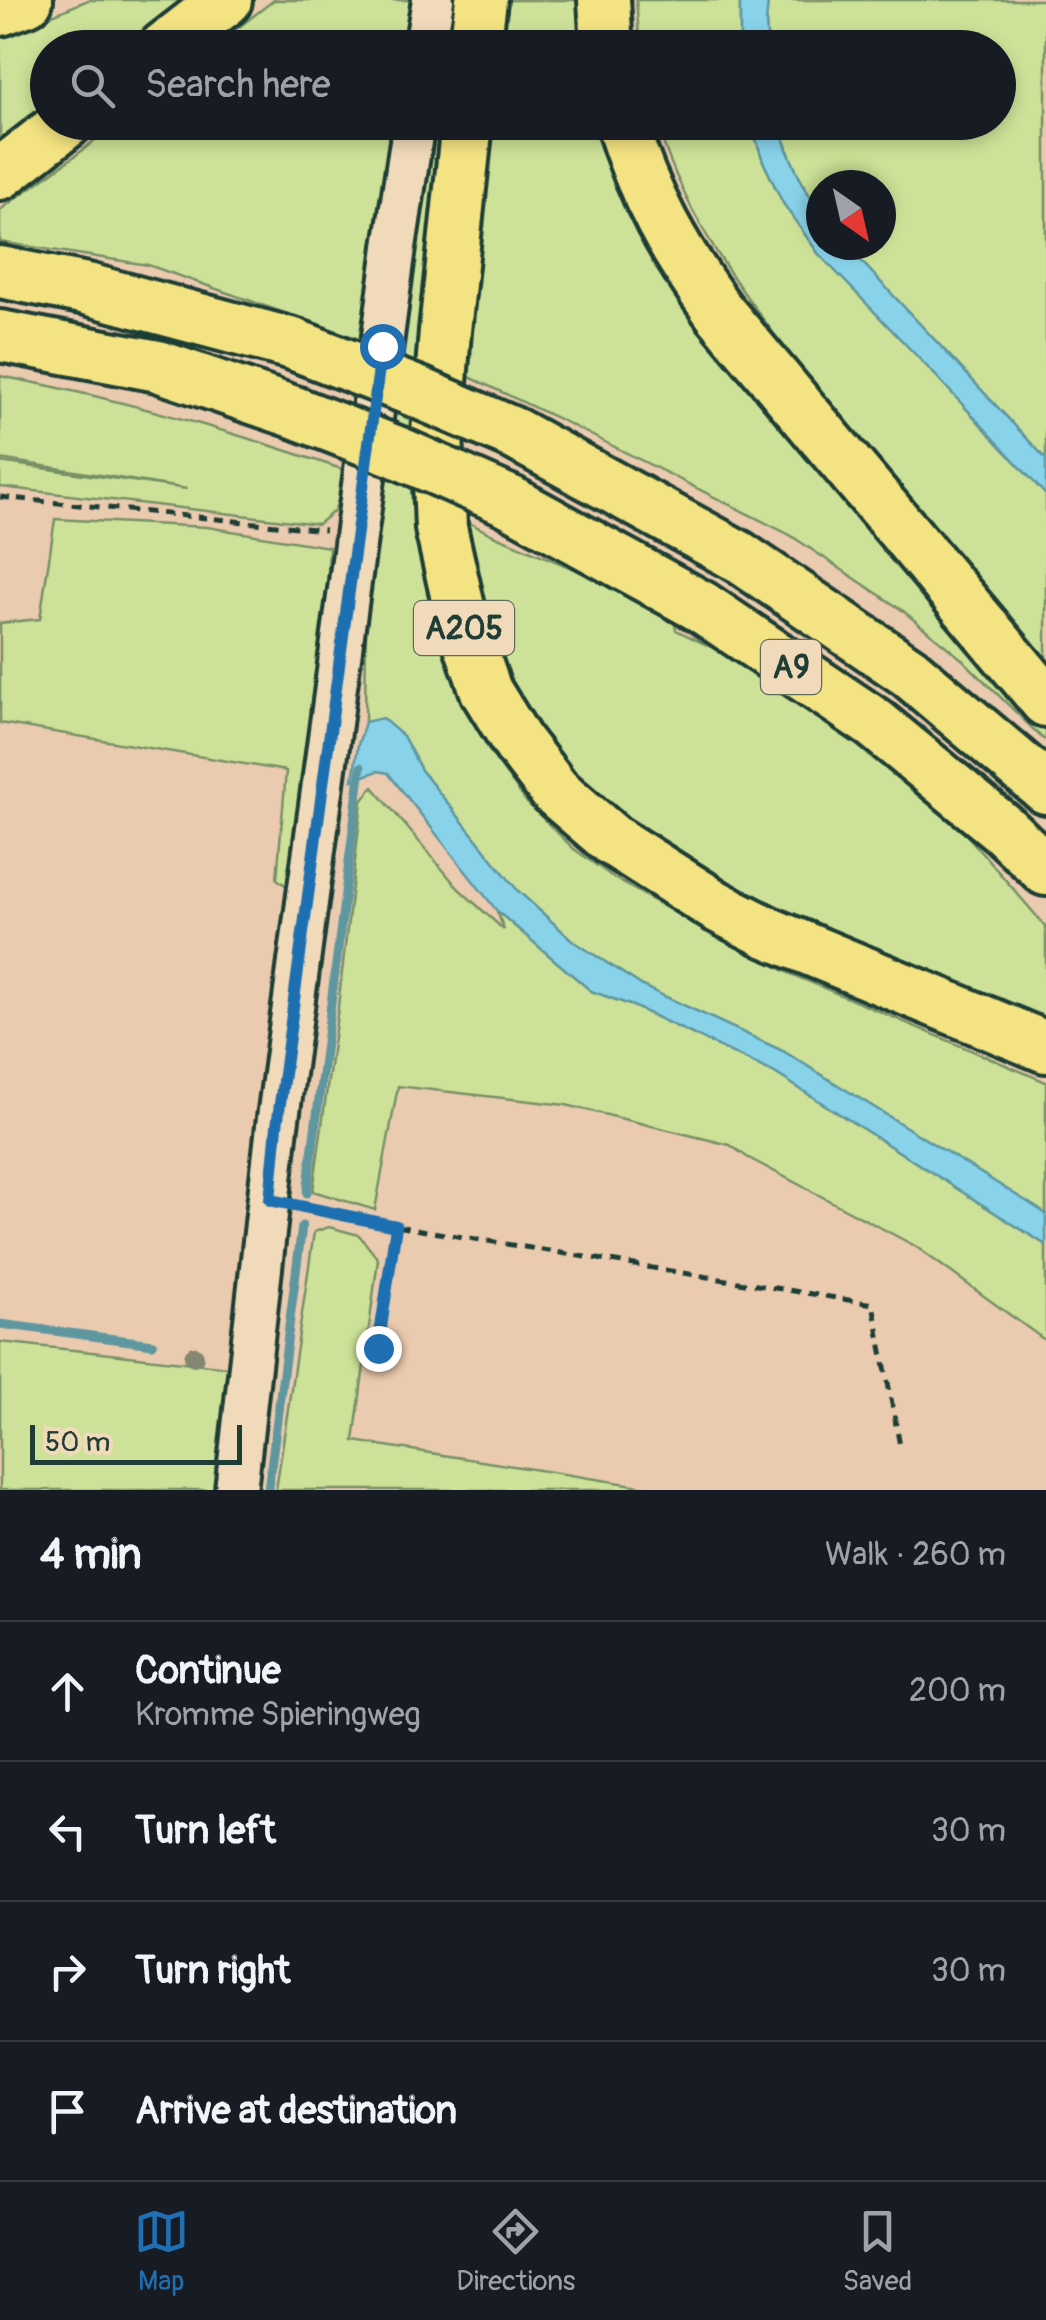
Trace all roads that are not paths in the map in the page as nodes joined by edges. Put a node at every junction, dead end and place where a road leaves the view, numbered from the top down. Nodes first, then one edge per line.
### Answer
1 (27, 0) edge
2 (226, 0) edge
3 (433, 0) edge
4 (481, 0) edge
5 (604, 0) edge
6 (0, 10) edge
7 (187, 30) edge
8 (429, 30) edge
9 (478, 30) edge
10 (606, 30) edge
11 (44, 140) edge
12 (411, 140) edge
13 (465, 140) edge
14 (627, 140) edge
15 (0, 174) edge
16 (0, 272) edge
17 (10, 337) edge
18 (1046, 701) edge
19 (1046, 788) edge
20 (1046, 870) edge
21 (1046, 1048) edge
22 (236, 1490) edge

1 - 6 highway
2 - 7 highway
3 - 8 street
4 - 9 highway
5 - 10 highway
11 - 15 highway
12 - 22 street
13 - 21 highway, A205
14 - 18 highway
16 - 19 highway, A9, bridge
17 - 20 highway, A9, bridge

